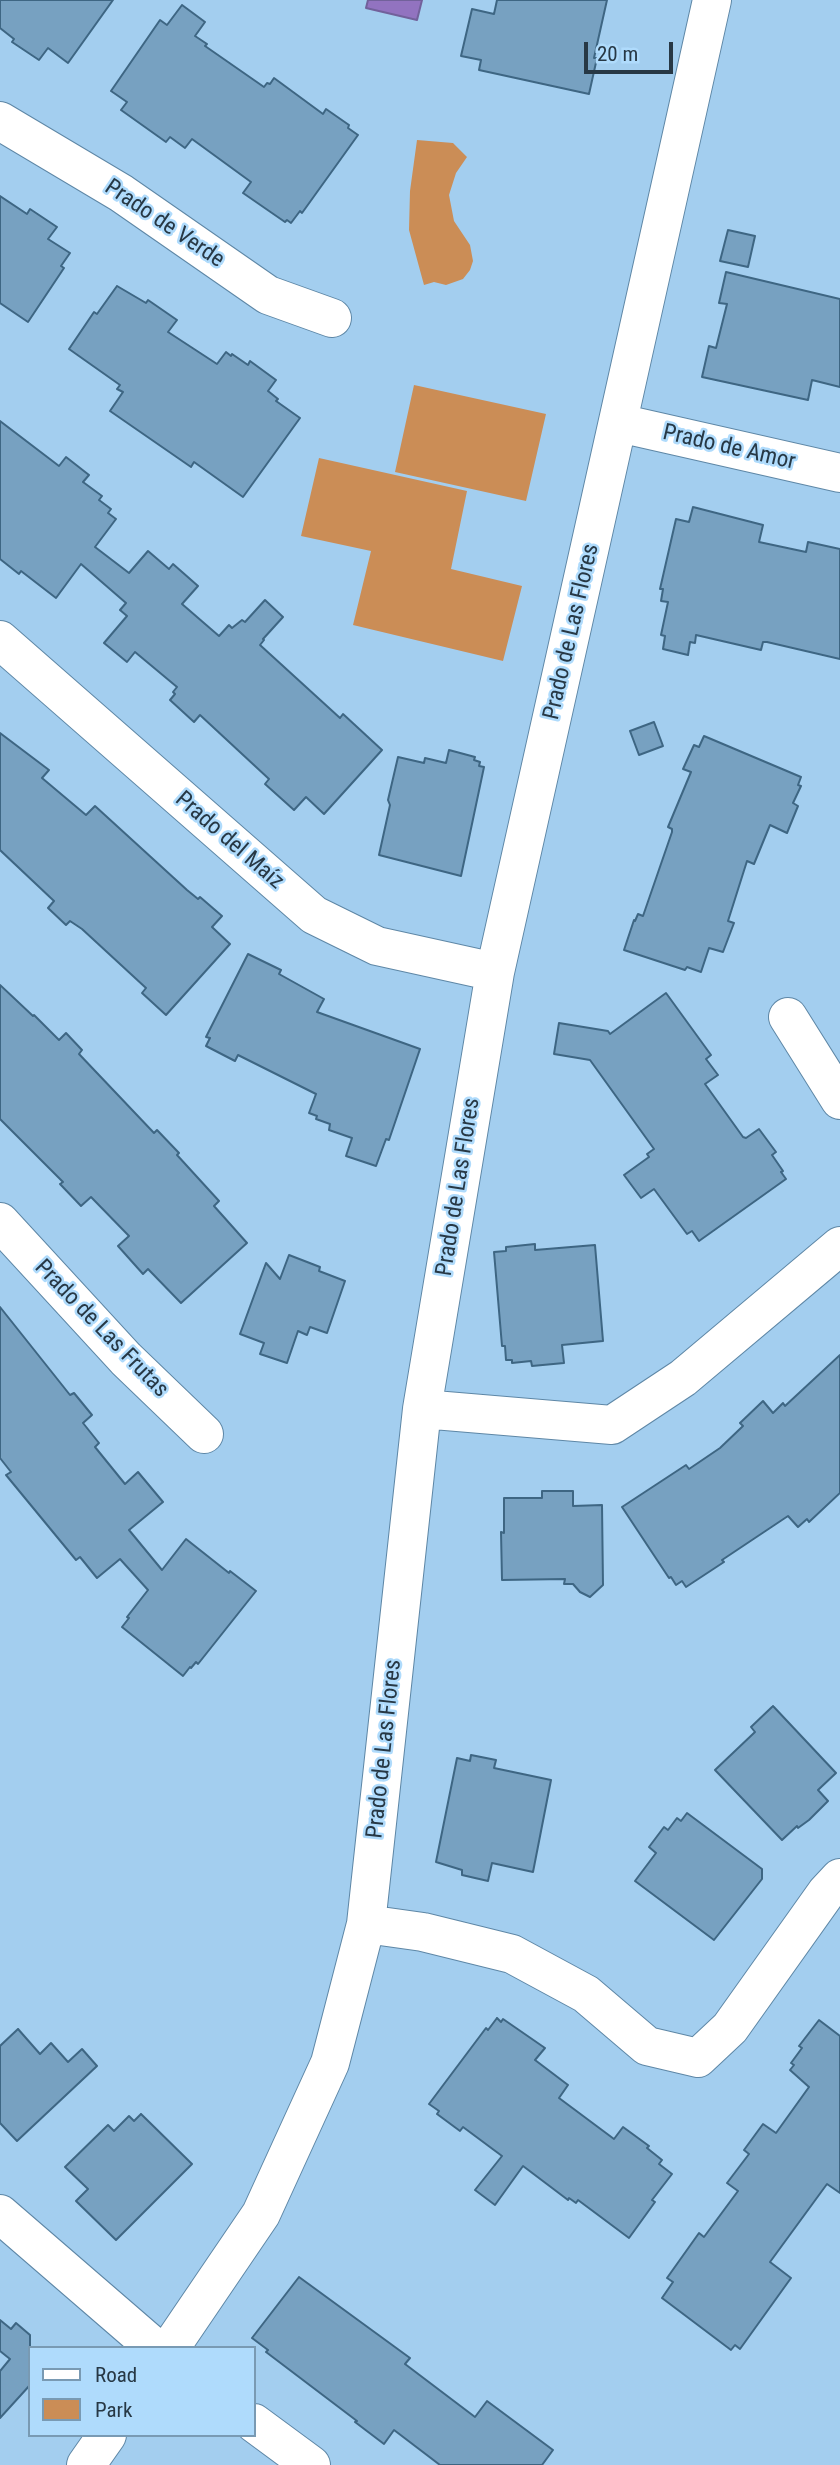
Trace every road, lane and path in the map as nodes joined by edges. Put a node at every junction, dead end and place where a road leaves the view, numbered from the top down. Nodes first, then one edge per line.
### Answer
1 (712, 0) edge
2 (0, 121) edge
3 (332, 318) dead end
4 (619, 423) junction
5 (840, 473) edge
6 (0, 640) edge
7 (495, 972) junction
8 (788, 1017) dead end
9 (840, 1100) edge
10 (0, 1222) edge
11 (840, 1246) edge
12 (422, 1409) junction
13 (204, 1434) dead end
14 (840, 1878) edge
15 (366, 1924) junction
16 (0, 2214) edge
17 (153, 2346) edge
18 (171, 2346) edge
19 (256, 2424) edge
20 (106, 2437) edge
21 (86, 2465) edge
22 (311, 2465) edge

1 - 4 street, Prado de Las Flores
2 - 3 street, Prado de Verde
4 - 5 street, Prado de Amor
4 - 7 street, Prado de Las Flores
6 - 7 street, Prado del Maíz
7 - 12 street, Prado de Las Flores
8 - 9 street
10 - 13 street, Prado de Las Frutas
11 - 12 street
12 - 15 street, Prado de Las Flores
14 - 15 street
15 - 18 street, Prado de Las Flores
16 - 17 street
19 - 22 street
20 - 21 street

